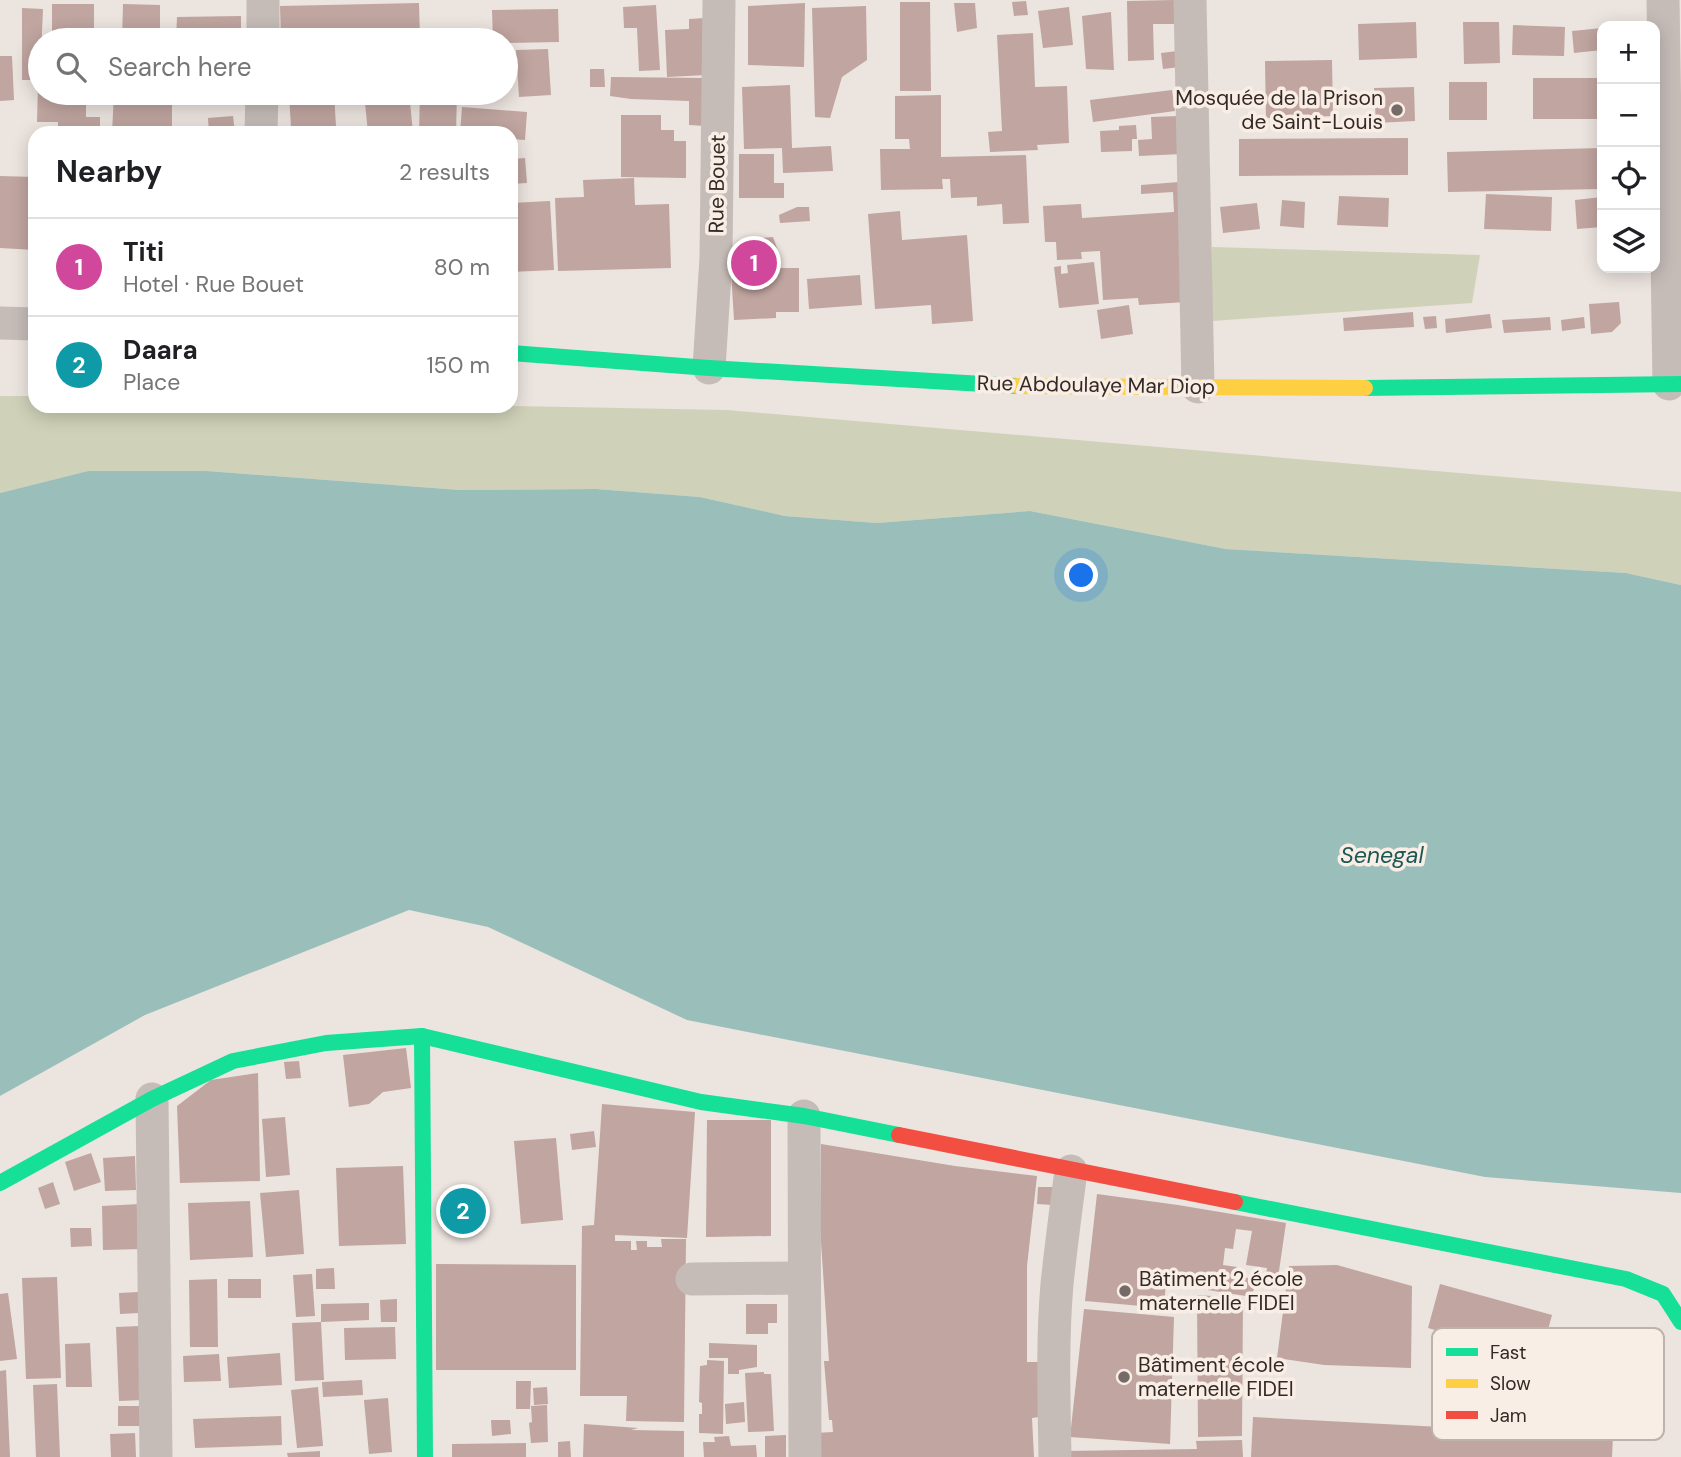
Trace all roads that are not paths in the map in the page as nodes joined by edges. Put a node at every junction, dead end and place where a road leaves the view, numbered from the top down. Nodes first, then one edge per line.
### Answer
1 (263, 0) edge
2 (719, 0) edge
3 (1190, 0) edge
4 (1663, 0) edge
5 (263, 28) edge
6 (262, 105) edge
7 (261, 126) edge
8 (0, 323) edge
9 (28, 324) edge
10 (518, 354) edge
11 (709, 368) junction
12 (1675, 384) edge
13 (1198, 387) junction
14 (422, 1036) junction
15 (152, 1099) junction
16 (804, 1116) junction
17 (1071, 1171) junction
18 (0, 1182) edge
19 (804, 1278) junction
20 (692, 1279) dead end
21 (1681, 1322) edge
22 (156, 1457) edge
23 (425, 1457) edge
24 (805, 1457) edge
25 (1055, 1457) edge

1 - 5 street
2 - 11 street, Rue Bouet
3 - 13 street
4 - 12 street
6 - 7 street
8 - 9 street
10 - 11 street, Rue Abdoulaye Mar Diop
11 - 13 street, Rue Abdoulaye Mar Diop
12 - 13 street, Rue Abdoulaye Mar Diop
14 - 15 street
14 - 16 street
14 - 23 street
15 - 18 street
15 - 22 street
16 - 17 street
16 - 19 street
17 - 21 street
17 - 25 street
19 - 20 street
19 - 24 street

